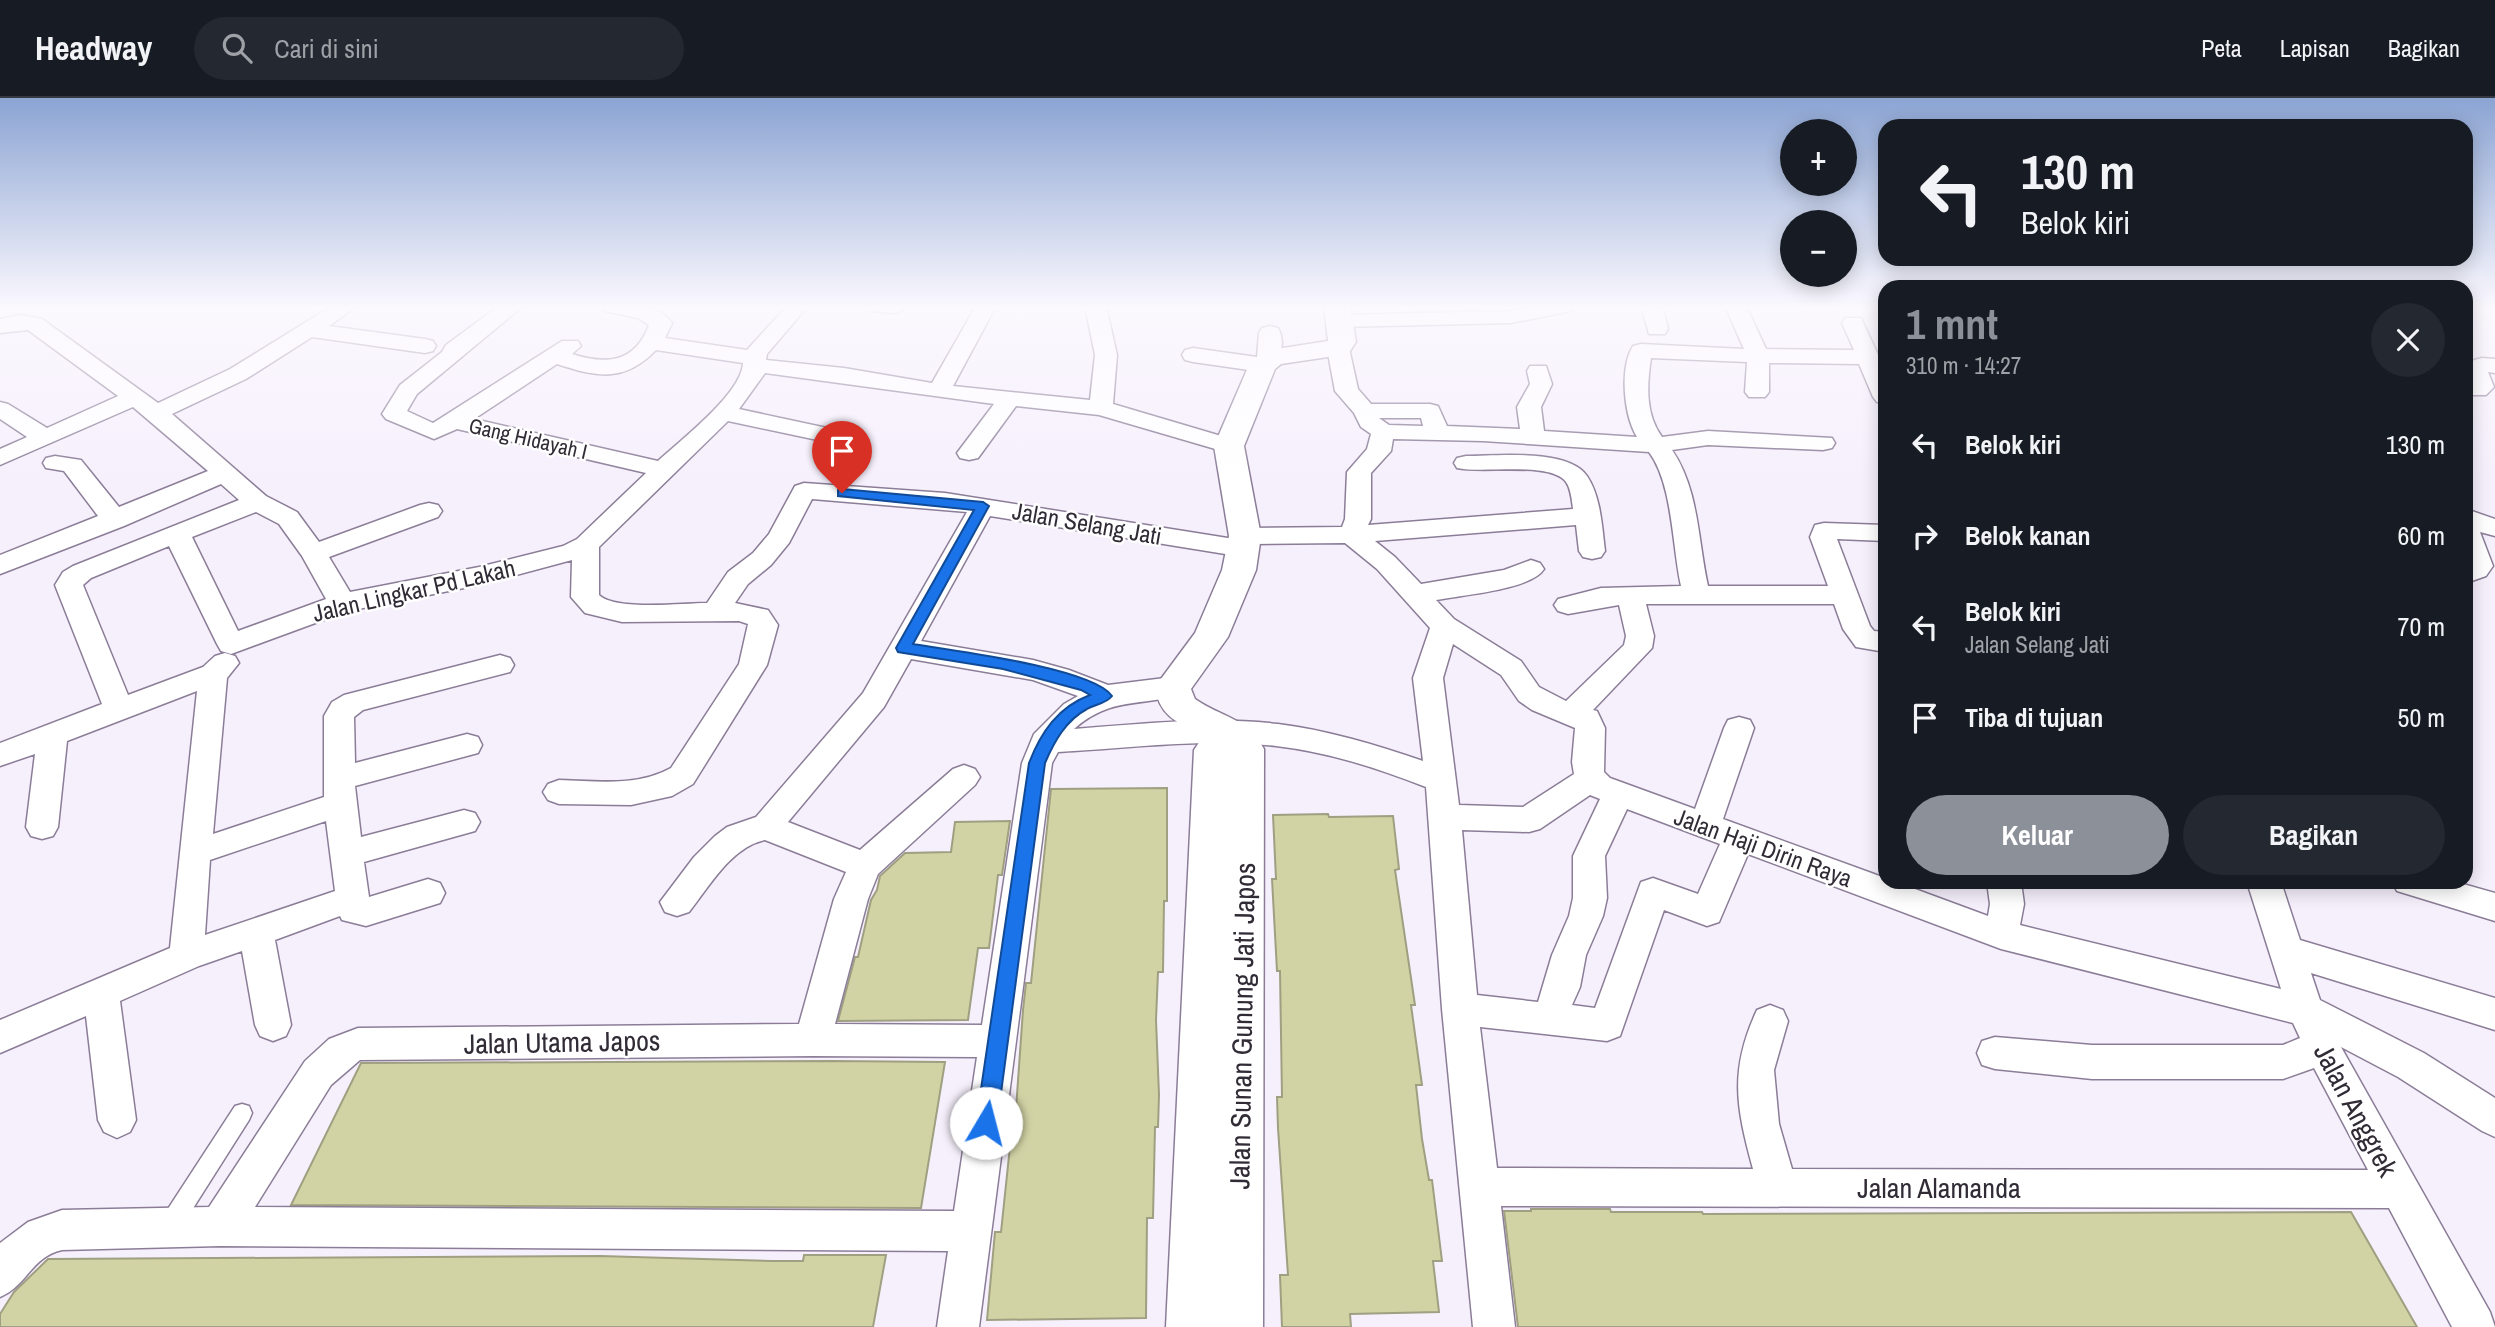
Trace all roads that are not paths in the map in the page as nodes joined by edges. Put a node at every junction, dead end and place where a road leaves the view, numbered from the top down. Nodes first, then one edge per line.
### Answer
1 (87, 363) edge
2 (255, 363) edge
3 (441, 363) edge
4 (544, 363) edge
5 (588, 363) edge
6 (629, 363) edge
7 (753, 363) edge
8 (762, 363) edge
9 (954, 363) edge
10 (1105, 363) edge
11 (1262, 363) edge
12 (1341, 363) edge
13 (1638, 363) edge
14 (1758, 363) edge
15 (1869, 363) edge
16 (2495, 366) edge
17 (1538, 370) dead end
18 (1878, 382) edge
19 (2473, 389) edge
20 (939, 391) junction
21 (1757, 392) dead end
22 (134, 398) junction
23 (1009, 399) junction
24 (1101, 408) junction
25 (0, 409) edge
26 (1365, 411) junction
27 (156, 413) junction
28 (723, 413) junction
29 (454, 421) junction
30 (1383, 432) junction
31 (1438, 434) junction
32 (1533, 436) junction
33 (46, 438) junction
34 (855, 441) dead end
35 (1823, 443) dead end
36 (1657, 445) junction
37 (1229, 446) junction
38 (969, 453) dead end
39 (0, 458) edge
40 (55, 463) dead end
41 (1466, 463) dead end
42 (663, 470) junction
43 (223, 474) junction
44 (257, 502) junction
45 (983, 506) junction
46 (429, 511) dead end
47 (1586, 516) junction
48 (115, 520) junction
49 (2473, 520) edge
50 (2495, 528) edge
51 (178, 533) junction
52 (1878, 533) edge
53 (1351, 535) junction
54 (1245, 542) junction
55 (2473, 547) edge
56 (579, 549) junction
57 (1592, 551) dead end
58 (314, 554) junction
59 (4, 557) edge
60 (1531, 569) dead end
61 (2473, 571) edge
62 (1417, 594) junction
63 (1630, 594) junction
64 (1843, 594) junction
65 (1698, 596) junction
66 (339, 598) junction
67 (1568, 605) dead end
68 (716, 611) junction
69 (1444, 625) junction
70 (1878, 641) edge
71 (231, 644) junction
72 (903, 648) junction
73 (499, 665) dead end
74 (213, 674) junction
75 (1173, 687) junction
76 (1104, 696) junction
77 (119, 709) junction
78 (1573, 712) junction
79 (1739, 728) dead end
80 (1228, 732) junction
81 (53, 734) junction
82 (1045, 742) junction
83 (467, 745) dead end
84 (0, 755) edge
85 (964, 777) dead end
86 (1441, 780) junction
87 (1604, 787) junction
88 (340, 791) junction
89 (559, 792) dead end
90 (1445, 817) junction
91 (464, 822) dead end
92 (42, 827) dead end
93 (766, 827) junction
94 (1704, 827) junction
95 (1738, 839) junction
96 (196, 852) junction
97 (347, 854) junction
98 (864, 866) junction
99 (2005, 889) edge
100 (2266, 889) edge
101 (2433, 889) edge
102 (428, 893) dead end
103 (351, 899) junction
104 (677, 902) dead end
105 (2495, 907) edge
106 (256, 932) junction
107 (2001, 935) junction
108 (2288, 951) junction
109 (187, 957) junction
110 (101, 993) junction
111 (1460, 1009) junction
112 (2495, 1014) edge
113 (1549, 1018) junction
114 (1770, 1021) dead end
115 (273, 1025) dead end
116 (2313, 1028) junction
117 (0, 1037) edge
118 (813, 1040) junction
119 (1223, 1040) junction
120 (998, 1041) junction
121 (1995, 1053) dead end
122 (242, 1113) dead end
123 (2495, 1119) edge
124 (117, 1120) dead end
125 (1479, 1187) junction
126 (1778, 1188) junction
127 (2398, 1189) junction
128 (220, 1226) junction
129 (169, 1227) junction
130 (971, 1231) junction
131 (0, 1276) edge
132 (958, 1327) edge
133 (1192, 1327) edge
134 (1237, 1327) edge
135 (1494, 1327) edge
136 (2475, 1327) edge

1 - 22 street, Jalan Lingkar Pd Lakah
2 - 27 street
3 - 29 street, Gang Hidayah I
4 - 29 street
5 - 6 street
7 - 28 street, Jalan Lingkar Pd Lakah
8 - 20 street
9 - 20 street
10 - 24 street
11 - 37 street
12 - 26 street
13 - 36 street
14 - 21 street
15 - 18 street
16 - 19 street
17 - 32 street
20 - 23 street
22 - 27 street, Jalan Lingkar Pd Lakah
22 - 33 street
23 - 24 street
23 - 38 street
24 - 37 street
25 - 33 street
26 - 30 street
26 - 31 street
27 - 43 street, Jalan Lingkar Pd Lakah
28 - 34 street
28 - 42 street, Jalan Lingkar Pd Lakah
29 - 42 street, Gang Hidayah I
30 - 31 street
30 - 53 street
31 - 32 street
32 - 36 street
33 - 39 street
35 - 36 street
36 - 65 street
37 - 54 street
40 - 48 street
41 - 47 street
42 - 56 street, Jalan Lingkar Pd Lakah
43 - 44 street, Jalan Lingkar Pd Lakah
43 - 48 street
44 - 51 street
44 - 58 street, Jalan Lingkar Pd Lakah
45 - 54 street, Jalan Selang Jati
45 - 68 street, Jalan Selang Jati
45 - 72 street
46 - 58 street
47 - 53 street
47 - 57 street
48 - 59 street
49 - 50 street
51 - 71 street
51 - 77 street
52 - 64 street
53 - 54 street
53 - 62 street
54 - 75 street
55 - 61 street
56 - 66 street, Jalan Lingkar Pd Lakah
56 - 68 street
58 - 66 street, Jalan Lingkar Pd Lakah
60 - 62 street
62 - 69 street
63 - 65 street
63 - 67 street
63 - 78 street
64 - 65 street
64 - 70 street
66 - 71 street, Jalan Lingkar Pd Lakah
68 - 89 street
69 - 78 street
69 - 86 street
71 - 74 street
72 - 76 street
72 - 93 street
73 - 88 street
74 - 77 street
74 - 96 street
75 - 76 street
75 - 80 street
76 - 82 street
77 - 81 street
78 - 87 street
79 - 94 street
80 - 82 street
80 - 86 street
80 - 119 street, Jalan Sunan Gunung Jati Japos
81 - 84 street
81 - 92 street
82 - 120 street
83 - 88 street
85 - 98 street
86 - 90 street
87 - 90 street
87 - 94 street, Jalan Haji Dirin Raya
87 - 113 street
88 - 96 street
88 - 97 street
90 - 111 street
91 - 97 street
93 - 98 street
93 - 104 street
94 - 95 street, Jalan Haji Dirin Raya
95 - 107 street, Jalan Haji Dirin Raya
95 - 113 street
96 - 109 street
97 - 103 street
98 - 118 street
99 - 107 street
100 - 108 street, Jalan Anggrek
101 - 105 street
102 - 103 street
103 - 106 street
106 - 109 street
106 - 115 street
107 - 116 street, Jalan Haji Dirin Raya
108 - 112 street
108 - 116 street, Jalan Anggrek
109 - 110 street
110 - 117 street
110 - 124 street
111 - 113 street
111 - 125 street
114 - 126 street
116 - 121 street
116 - 123 street, Jalan Haji Dirin Raya
116 - 127 street, Jalan Anggrek
118 - 120 street, Jalan Utama Japos
118 - 128 street, Jalan Utama Japos
119 - 133 street, Jalan Sunan Gunung Jati Japos
119 - 134 street, Jalan Sunan Gunung Jati Japos
120 - 130 street
122 - 129 lane
125 - 126 street, Jalan Alamanda
125 - 135 street
126 - 127 street, Jalan Alamanda
127 - 136 street, Jalan Anggrek
128 - 129 street
128 - 130 street
129 - 131 street
130 - 132 street

